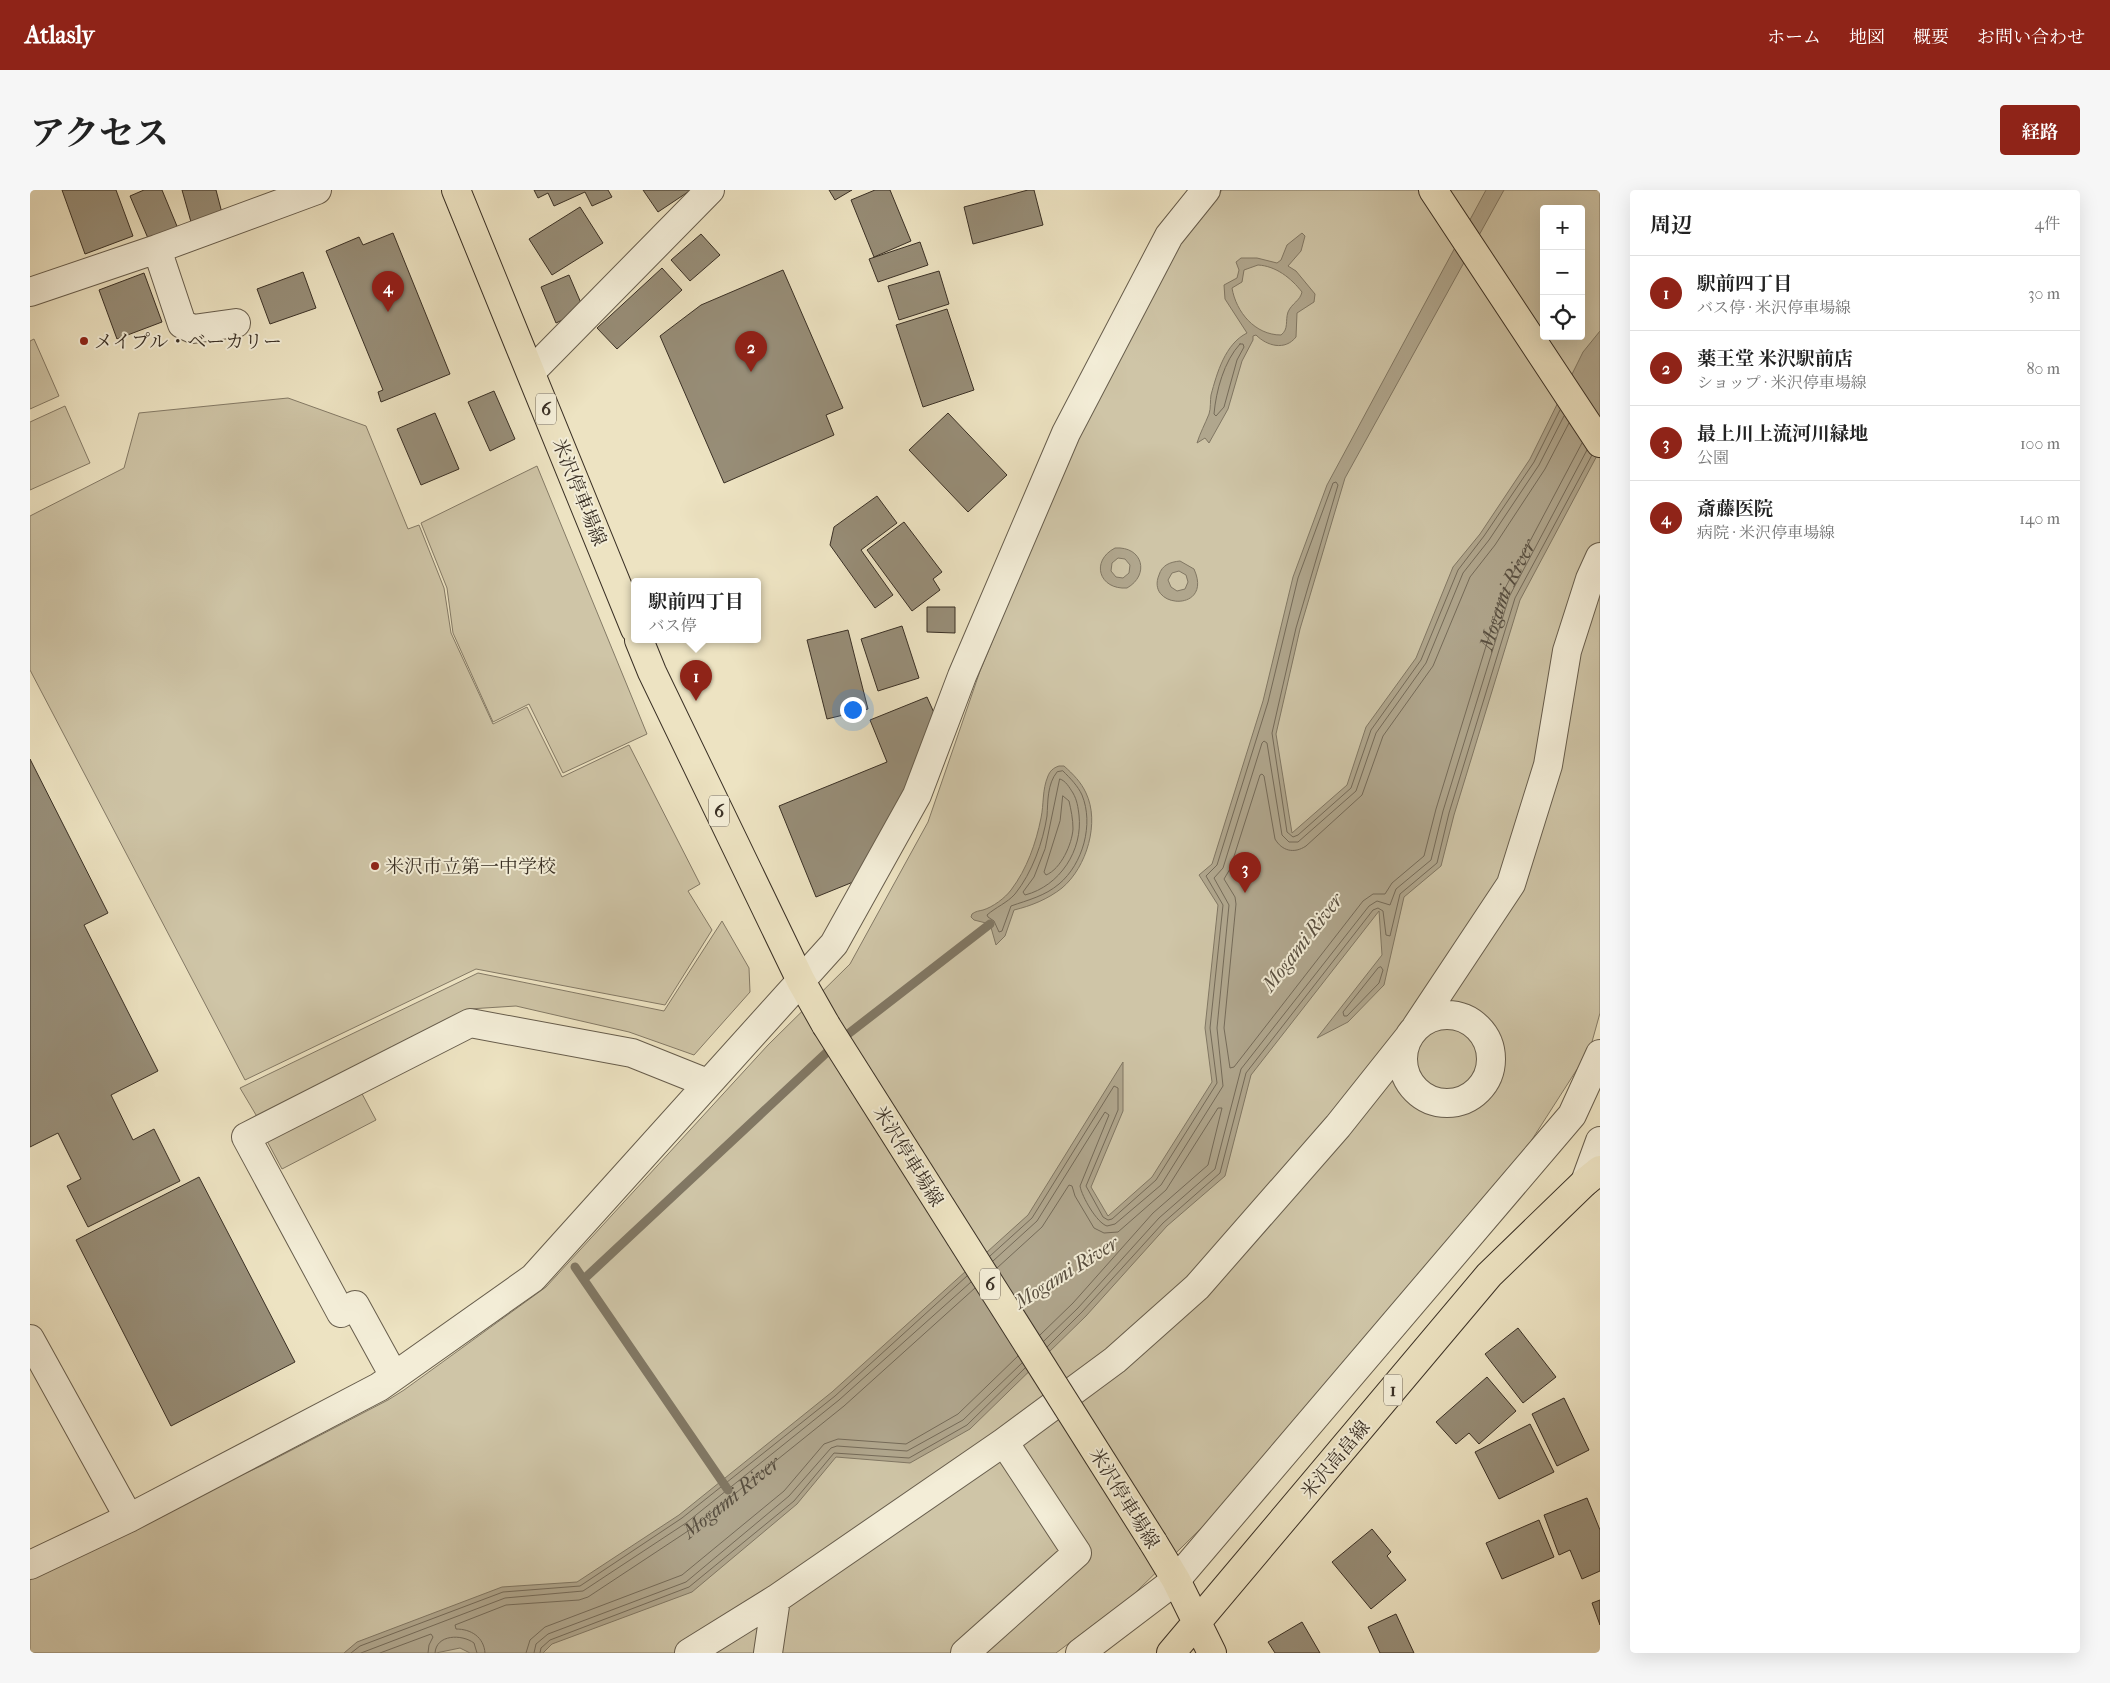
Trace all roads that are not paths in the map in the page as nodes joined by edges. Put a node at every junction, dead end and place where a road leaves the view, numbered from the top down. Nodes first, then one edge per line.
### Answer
1 (317, 190) edge
2 (456, 190) edge
3 (710, 190) edge
4 (1206, 190) edge
5 (1433, 190) edge
6 (157, 249) junction
7 (30, 292) edge
8 (236, 323) dead end
9 (531, 372) junction
10 (1600, 443) edge
11 (1600, 557) edge
12 (631, 618) edge
13 (640, 643) edge
14 (801, 981) junction
15 (1600, 1054) edge
16 (707, 1083) junction
17 (1600, 1141) edge
18 (1592, 1176) edge
19 (30, 1339) edge
20 (394, 1376) junction
21 (1004, 1442) junction
22 (129, 1518) junction
23 (30, 1565) edge
24 (1176, 1580) junction
25 (776, 1599) junction
26 (1198, 1622) junction
27 (689, 1653) edge
28 (768, 1653) edge
29 (964, 1653) edge
30 (1080, 1653) edge
31 (1171, 1653) edge
32 (1212, 1653) edge

1 - 6 street
2 - 9 main road, 米沢停車場線 / 6
3 - 9 street
4 - 14 street
5 - 10 main road
6 - 7 street
6 - 8 street
9 - 12 main road, 米沢停車場線 / 6
11 - 21 street
13 - 14 main road, 米沢停車場線 / 6
14 - 16 street
14 - 24 main road, 米沢停車場線 / 6, bridge
15 - 24 street
16 - 20 street
16 - 20 street
17 - 18 street
18 - 26 main road, 米沢高畠線 / 1
19 - 22 street
20 - 22 street
21 - 25 street
21 - 29 street
22 - 23 street
24 - 26 main road, 米沢停車場線 / 6
24 - 30 street
25 - 27 street
25 - 28 street
26 - 31 main road, 1
26 - 32 main road, 米沢停車場線 / 6

